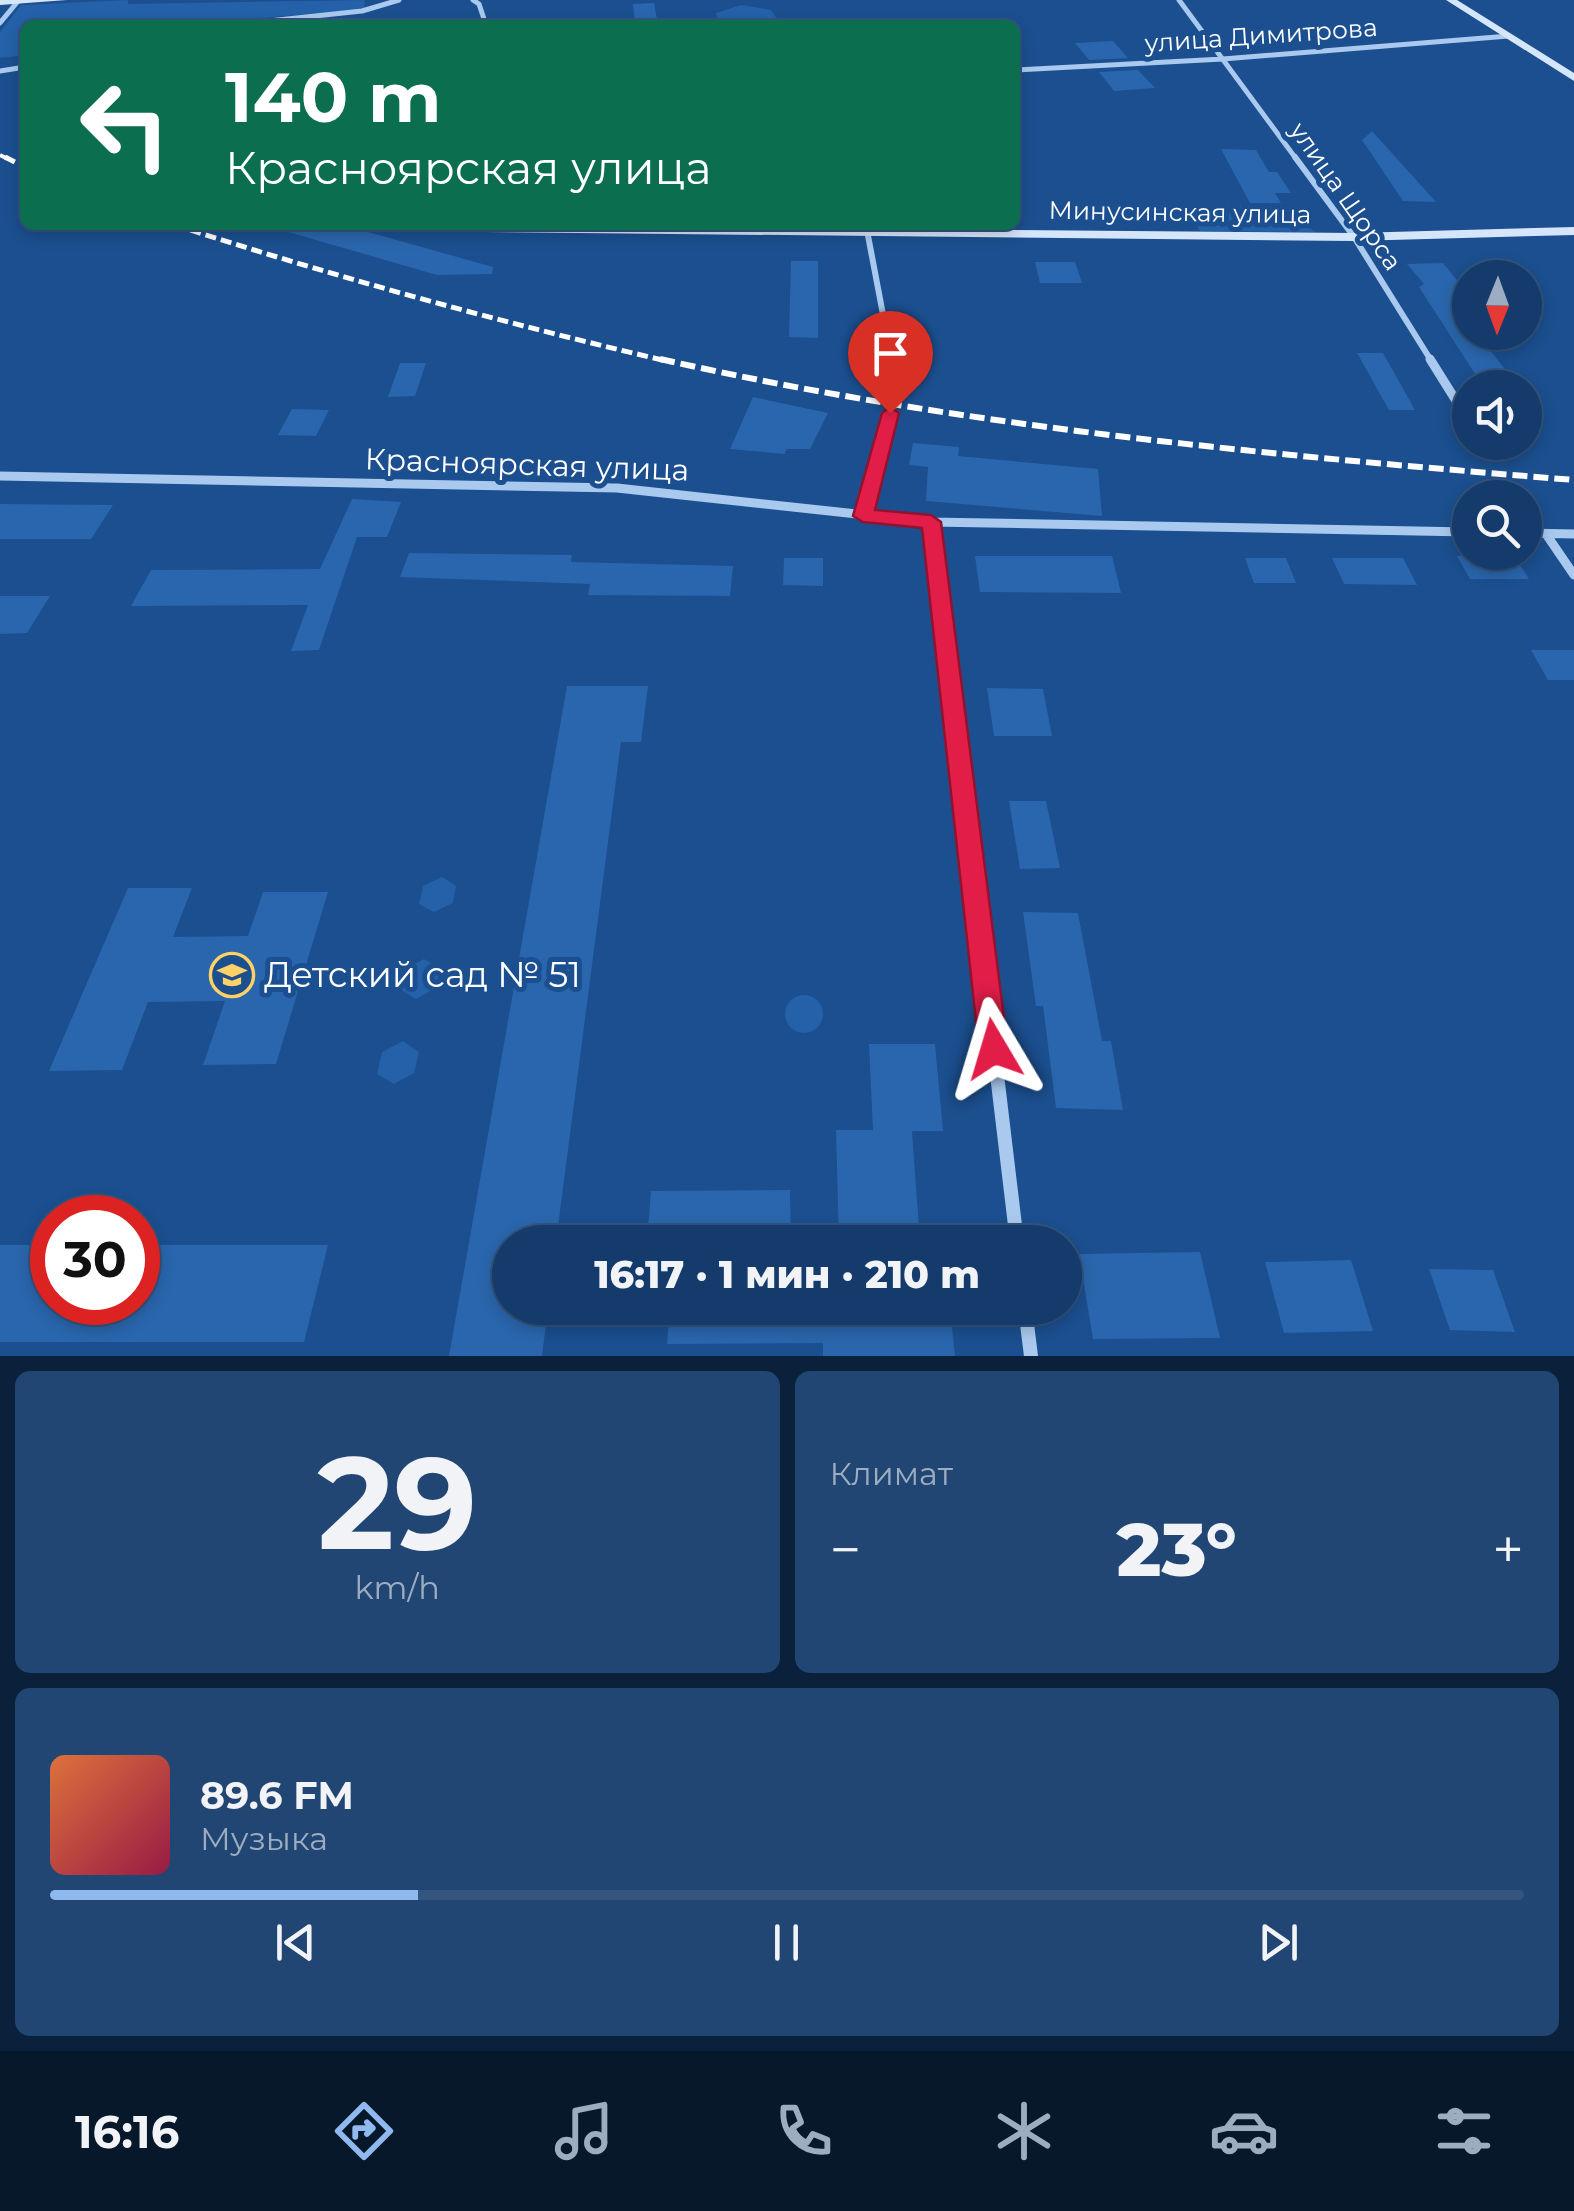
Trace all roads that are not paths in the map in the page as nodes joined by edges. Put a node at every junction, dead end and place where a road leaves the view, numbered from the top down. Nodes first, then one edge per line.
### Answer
1 (62, 0) edge
2 (399, 0) edge
3 (1179, 0) edge
4 (1451, 0) edge
5 (19, 1) edge
6 (0, 2) edge
7 (277, 20) edge
8 (0, 23) edge
9 (1510, 36) junction
10 (1223, 59) junction
11 (1020, 70) edge
12 (1574, 78) edge
13 (866, 230) edge
14 (974, 230) edge
15 (1574, 231) edge
16 (1354, 237) junction
17 (897, 386) tunnel mouth
18 (1452, 394) edge
19 (890, 413) tunnel mouth
20 (0, 476) edge
21 (863, 516) junction
22 (931, 522) junction
23 (1452, 532) edge
24 (1542, 534) edge
25 (1546, 534) junction
26 (1574, 534) edge
27 (1574, 576) edge
28 (1016, 1225) edge
29 (1028, 1325) edge
30 (1031, 1356) edge

1 - 5 street
2 - 7 street
3 - 10 street, улица Щорса
4 - 9 street
5 - 6 street
5 - 8 street
9 - 10 street, улица Димитрова
9 - 12 street
10 - 11 street, улица Димитрова
10 - 16 street, улица Щорса
13 - 17 street
14 - 16 street, Минусинская улица
15 - 16 street, Минусинская улица
16 - 18 street, улица Щорса
19 - 21 street
20 - 21 street, Красноярская улица
21 - 22 street, Красноярская улица
22 - 23 street, Красноярская улица
22 - 28 street
24 - 25 street
25 - 26 street
25 - 27 street
29 - 30 street

